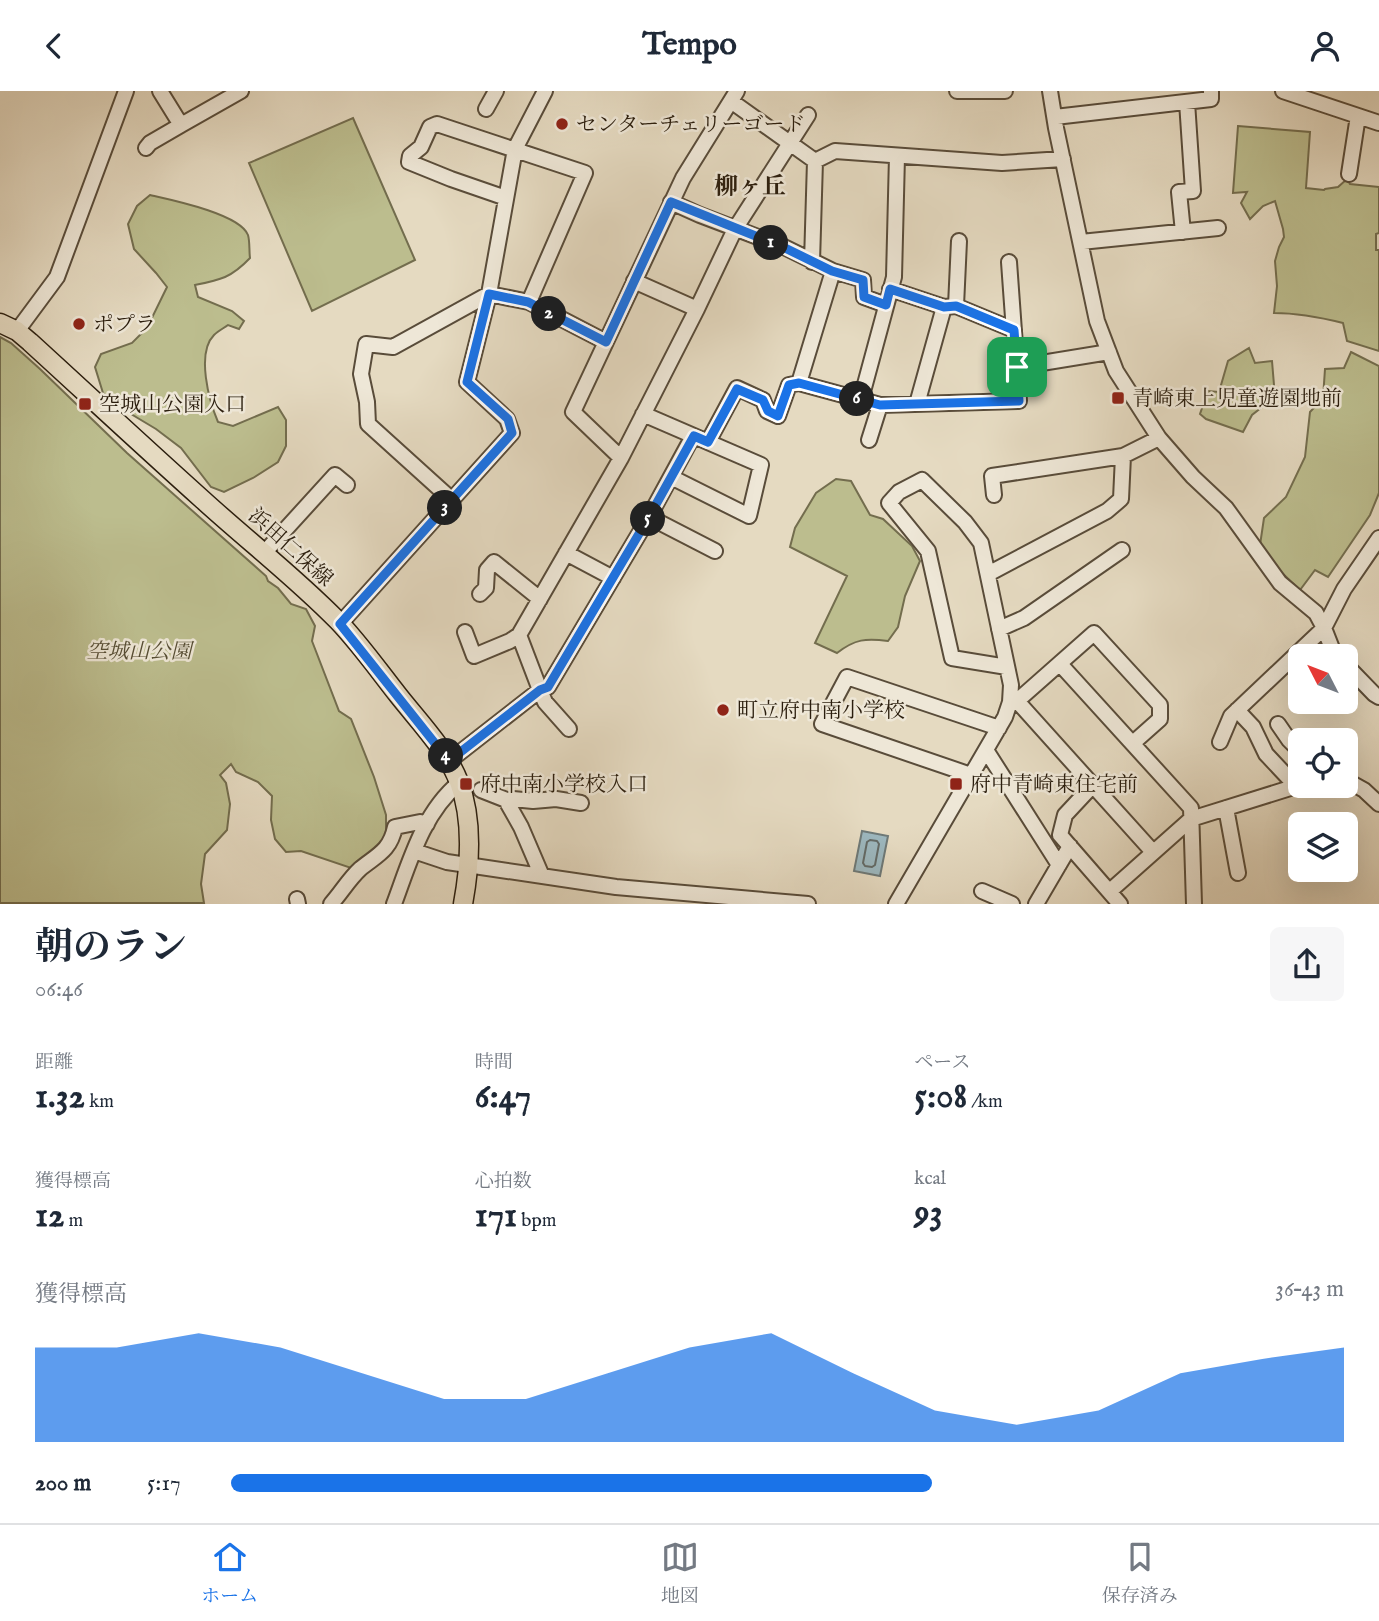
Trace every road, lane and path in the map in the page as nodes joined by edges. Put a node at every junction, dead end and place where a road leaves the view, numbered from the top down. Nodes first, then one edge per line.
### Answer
1 (126, 91) edge
2 (160, 91) edge
3 (241, 91) edge
4 (496, 91) edge
5 (545, 91) edge
6 (960, 91) edge
7 (1005, 91) edge
8 (1050, 91) edge
9 (1211, 91) edge
10 (1283, 91) edge
11 (734, 96) edge
12 (1326, 98) edge
13 (1187, 101) junction
14 (486, 110) dead end
15 (808, 115) dead end
16 (1358, 116) junction
17 (1055, 117) junction
18 (1379, 123) edge
19 (181, 125) junction
20 (790, 142) junction
21 (146, 148) dead end
22 (515, 149) junction
23 (897, 156) junction
24 (1063, 159) junction
25 (815, 161) junction
26 (1349, 174) dead end
27 (506, 198) junction
28 (671, 202) junction
29 (1218, 228) dead end
30 (735, 229) junction
31 (1183, 232) junction
32 (959, 241) dead end
33 (1081, 243) junction
34 (813, 262) junction
35 (1009, 263) dead end
36 (832, 271) junction
37 (634, 281) junction
38 (890, 289) junction
39 (489, 294) junction
40 (528, 302) junction
41 (886, 305) junction
42 (950, 307) junction
43 (697, 309) junction
44 (0, 323) edge
45 (1014, 330) junction
46 (17, 331) junction
47 (606, 342) junction
48 (1109, 352) junction
49 (1017, 367) junction
50 (799, 383) junction
51 (860, 400) junction
52 (917, 404) junction
53 (880, 405) junction
54 (643, 414) junction
55 (694, 436) junction
56 (1159, 438) junction
57 (869, 440) dead end
58 (708, 442) junction
59 (1123, 456) junction
60 (621, 458) junction
61 (671, 477) junction
62 (347, 485) dead end
63 (994, 495) dead end
64 (452, 500) junction
65 (649, 517) junction
66 (1379, 538) edge
67 (1122, 550) dead end
68 (715, 551) dead end
69 (264, 553) junction
70 (566, 553) junction
71 (988, 574) junction
72 (613, 578) junction
73 (480, 594) dead end
74 (540, 599) junction
75 (340, 624) junction
76 (1324, 628) junction
77 (999, 629) junction
78 (465, 632) dead end
79 (519, 635) junction
80 (1330, 644) edge
81 (1059, 664) junction
82 (1007, 667) junction
83 (1358, 677) edge
84 (540, 690) junction
85 (1379, 697) edge
86 (1014, 702) junction
87 (1237, 710) junction
88 (1278, 724) dead end
89 (999, 728) junction
90 (569, 729) dead end
91 (1288, 739) edge
92 (1220, 742) dead end
93 (1133, 743) junction
94 (986, 750) junction
95 (449, 761) junction
96 (971, 775) junction
97 (1288, 776) edge
98 (459, 783) junction
99 (1093, 785) junction
100 (1358, 787) edge
101 (1288, 789) edge
102 (481, 790) dead end
103 (509, 801) junction
104 (581, 803) dead end
105 (1379, 804) edge
106 (1226, 808) junction
107 (1191, 819) junction
108 (427, 824) junction
109 (1070, 846) junction
110 (414, 851) junction
111 (1153, 852) junction
112 (1059, 865) junction
113 (469, 866) junction
114 (1238, 873) dead end
115 (542, 876) junction
116 (616, 887) junction
117 (982, 891) dead end
118 (1110, 891) junction
119 (331, 904) edge
120 (394, 904) edge
121 (463, 904) edge
122 (613, 904) edge
123 (808, 904) edge
124 (896, 904) edge
125 (1012, 904) edge
126 (1037, 904) edge
127 (1120, 904) edge
128 (1194, 904) edge

1 - 46 street
2 - 19 street
3 - 19 street
4 - 14 street
5 - 22 street
6 - 7 street
8 - 17 street
9 - 13 street
10 - 12 street
11 - 20 street
11 - 28 street
12 - 16 street
13 - 17 street
13 - 31 street
15 - 20 street
16 - 18 street
16 - 26 street
17 - 24 street
19 - 21 street
20 - 25 street
20 - 30 street
22 - 27 street
22 - 27 street
22 - 40 street
23 - 24 street
23 - 25 street
23 - 38 street
24 - 33 street
25 - 34 street
27 - 39 street
28 - 30 street
28 - 37 street
29 - 31 street
30 - 34 street
30 - 43 street
31 - 33 street
32 - 42 street
33 - 48 street
34 - 36 street
35 - 45 street
36 - 41 street
36 - 50 street
37 - 43 street
37 - 47 street
38 - 41 street
38 - 42 street
39 - 40 street
39 - 64 street
39 - 64 street
40 - 47 street
41 - 51 street
42 - 45 street
42 - 52 street
43 - 54 street
44 - 46 main road, 浜田仁保線
45 - 49 street
46 - 69 main road, 浜田仁保線
47 - 60 street
48 - 49 street
48 - 56 street
49 - 52 street
50 - 51 street
50 - 58 street
51 - 53 street
52 - 53 street
53 - 57 street
54 - 55 street
54 - 60 street
55 - 58 street
55 - 61 street
56 - 59 street
56 - 76 street
58 - 61 street
59 - 63 street
59 - 71 street
60 - 70 street
61 - 65 street
62 - 69 street
64 - 75 street
65 - 68 street
65 - 72 street
66 - 76 street
67 - 77 street
69 - 75 main road, 浜田仁保線
70 - 72 street
70 - 74 street
71 - 77 street
71 - 82 street
72 - 84 street
73 - 74 street
74 - 79 street
75 - 95 main road, 浜田仁保線
76 - 80 street
76 - 87 street
77 - 82 street
78 - 79 street
79 - 84 street
81 - 86 street
81 - 93 street
81 - 93 street
82 - 86 street
83 - 85 street
84 - 90 street
84 - 95 street
86 - 89 street
86 - 99 street
87 - 92 street
87 - 97 street
88 - 91 street
89 - 94 street
89 - 96 street
93 - 107 street
94 - 96 street
94 - 112 street
95 - 98 main road, 浜田仁保線
96 - 124 street
98 - 108 street
98 - 113 main road, 浜田仁保線
99 - 109 street
99 - 111 street
100 - 105 street
101 - 106 street
102 - 103 street
103 - 104 street
103 - 115 street
106 - 107 street
106 - 114 street
107 - 111 street
107 - 128 street
108 - 110 street
108 - 119 street
109 - 112 street
109 - 118 street
110 - 113 street
110 - 120 street
111 - 118 street
112 - 126 street
113 - 115 street
113 - 121 main road, 浜田仁保線
115 - 116 street
116 - 122 street
116 - 123 street
117 - 125 street
118 - 127 street

